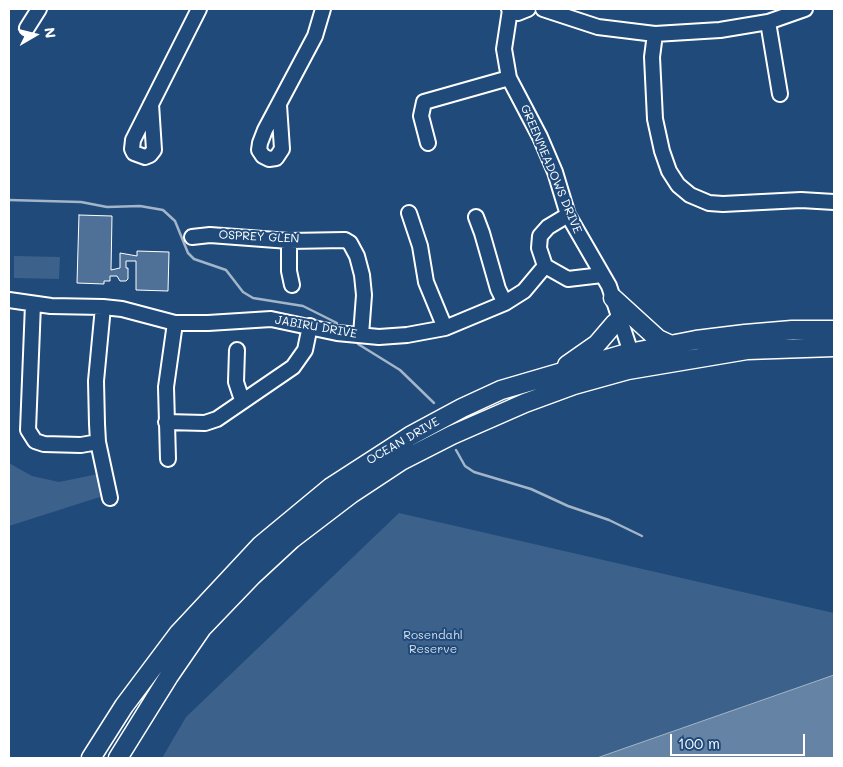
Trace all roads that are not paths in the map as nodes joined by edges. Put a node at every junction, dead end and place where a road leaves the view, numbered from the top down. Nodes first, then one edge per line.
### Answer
1 (39, 9) edge
2 (199, 9) edge
3 (323, 9) edge
4 (541, 9) edge
5 (805, 9) edge
6 (516, 10) edge
7 (768, 22) junction
8 (27, 28) dead end
9 (655, 34) junction
10 (509, 78) junction
11 (780, 94) dead end
12 (151, 104) dead end
13 (279, 105) dead end
14 (428, 143) dead end
15 (834, 202) edge
16 (409, 213) dead end
17 (568, 215) junction
18 (476, 217) dead end
19 (192, 236) dead end
20 (289, 241) junction
21 (545, 266) junction
22 (603, 277) junction
23 (292, 285) dead end
24 (613, 298) junction
25 (9, 300) edge
26 (505, 303) junction
27 (33, 304) junction
28 (103, 306) junction
29 (174, 322) junction
30 (615, 323) junction
31 (310, 326) junction
32 (445, 328) junction
33 (834, 330) edge
34 (361, 336) junction
35 (671, 345) junction
36 (834, 347) edge
37 (237, 350) dead end
38 (630, 361) junction
39 (555, 374) junction
40 (242, 400) junction
41 (166, 422) junction
42 (98, 442) junction
43 (168, 460) dead end
44 (110, 498) dead end
45 (91, 758) edge
46 (118, 758) edge

1 - 8 street
2 - 12 street
3 - 13 street
4 - 9 street
5 - 7 street
6 - 10 street, GREENMEADOWS DRIVE
7 - 9 street
7 - 11 street
9 - 15 street
10 - 14 street
10 - 17 street, GREENMEADOWS DRIVE
16 - 32 street
17 - 21 street
17 - 22 street, GREENMEADOWS DRIVE
18 - 26 street
19 - 20 street, OSPREY GLEN
20 - 23 street
20 - 34 street, OSPREY GLEN
21 - 22 street
21 - 26 street, JABIRU DRIVE
22 - 24 street, GREENMEADOWS DRIVE
22 - 30 street, GREENMEADOWS DRIVE
24 - 35 main road
24 - 38 street, GREENMEADOWS DRIVE
25 - 27 street, JABIRU DRIVE
26 - 32 street, JABIRU DRIVE
27 - 28 street, JABIRU DRIVE
27 - 42 street
28 - 29 street, JABIRU DRIVE
28 - 42 street
29 - 31 street, JABIRU DRIVE
29 - 41 street
30 - 38 street, GREENMEADOWS DRIVE
30 - 39 main road
31 - 34 street, JABIRU DRIVE
31 - 40 street
32 - 34 street, JABIRU DRIVE
33 - 35 main road, OCEAN DRIVE
35 - 38 main road, OCEAN DRIVE
36 - 38 main road, OCEAN DRIVE
37 - 40 street
38 - 39 main road, OCEAN DRIVE
38 - 46 main road, OCEAN DRIVE
39 - 45 main road, OCEAN DRIVE
40 - 41 street
41 - 43 street
42 - 44 street

